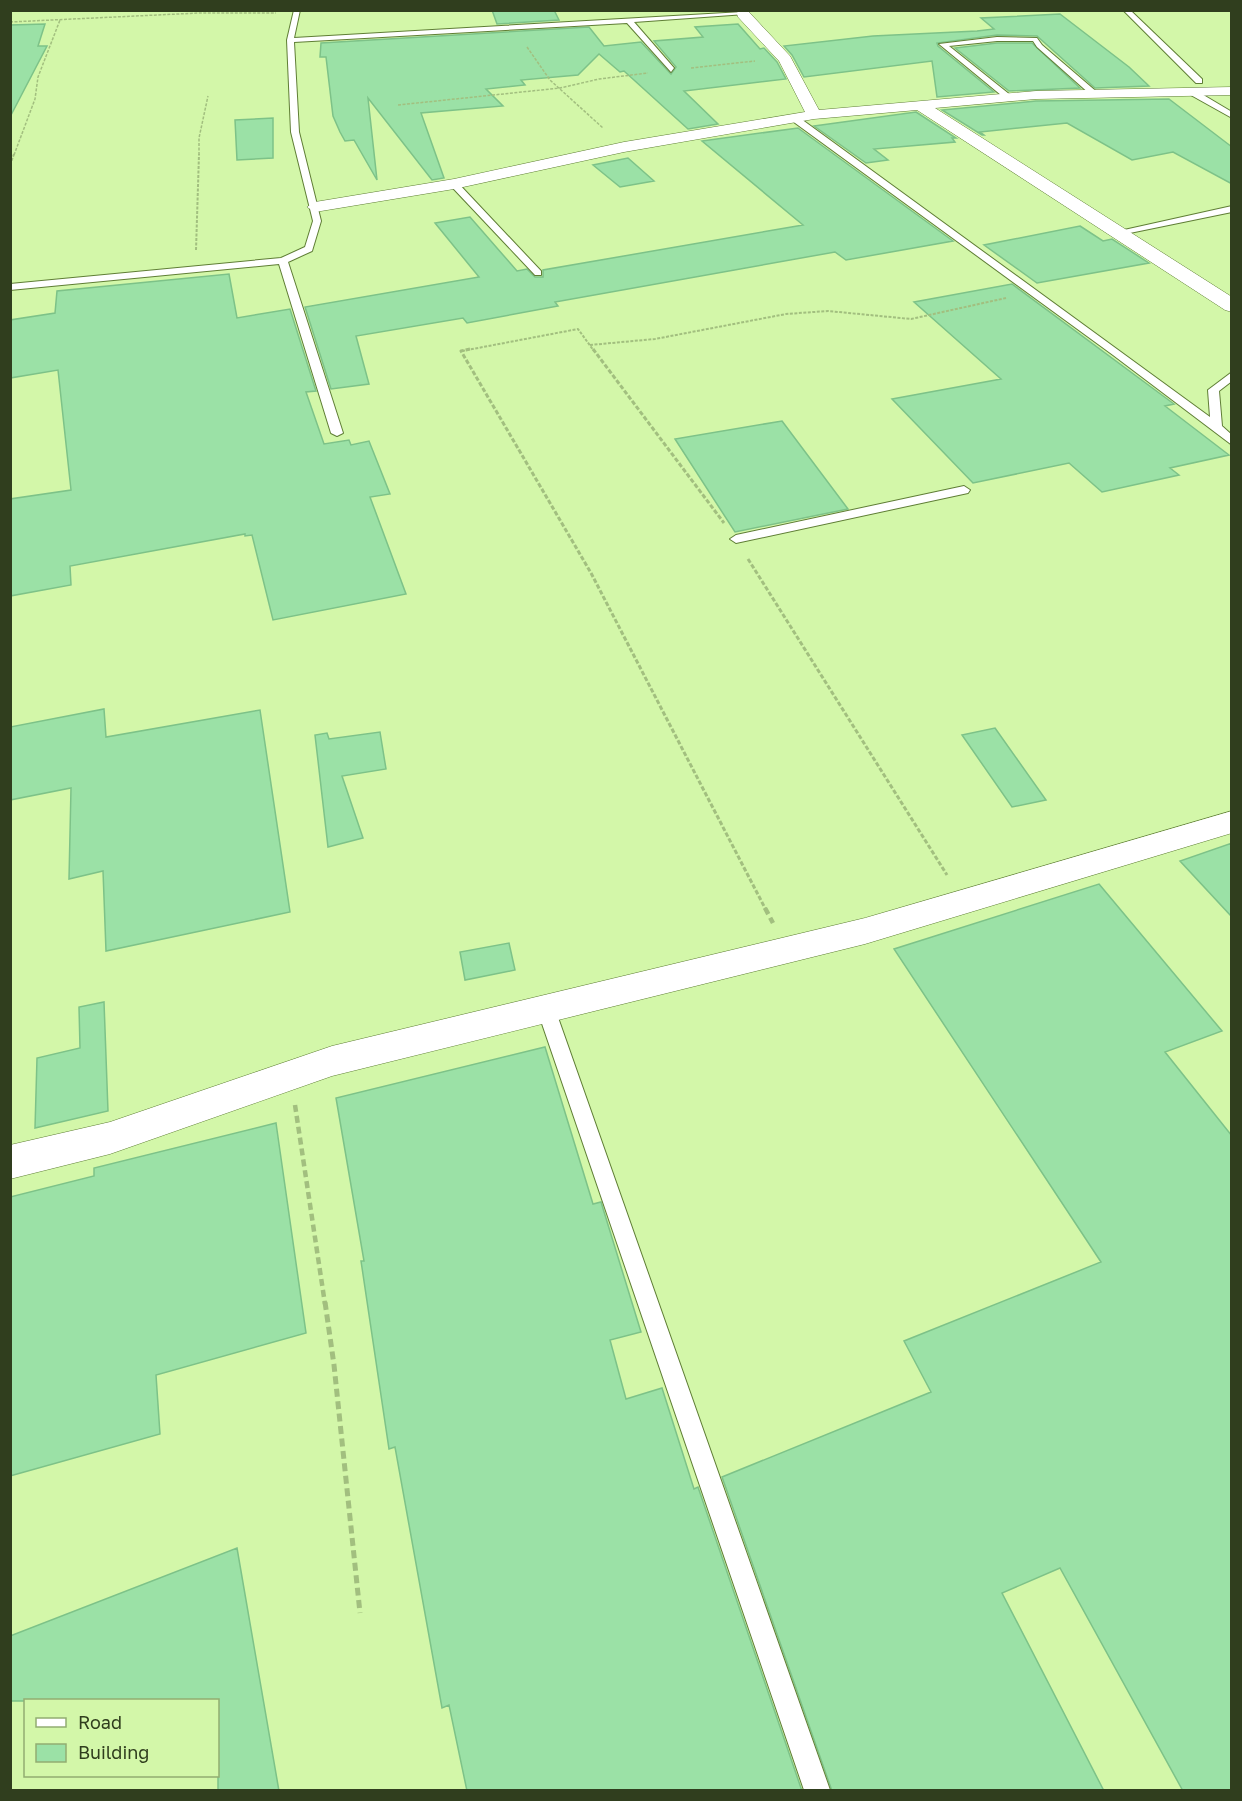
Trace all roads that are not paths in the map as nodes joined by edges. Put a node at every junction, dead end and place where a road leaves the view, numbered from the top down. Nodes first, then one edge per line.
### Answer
1 (1126, 10) edge
2 (297, 12) edge
3 (742, 12) edge
4 (628, 20) junction
5 (290, 40) junction
6 (670, 70) road end
7 (1196, 86) junction
8 (1232, 90) edge
9 (1094, 93) junction
10 (1010, 98) junction
11 (921, 106) junction
12 (814, 115) junction
13 (1232, 116) edge
14 (794, 118) junction
15 (454, 184) junction
16 (315, 207) junction
17 (1232, 209) edge
18 (1120, 232) junction
19 (284, 261) junction
20 (538, 273) dead end
21 (10, 287) edge
22 (1232, 306) edge
23 (1232, 375) edge
24 (1216, 427) junction
25 (337, 433) dead end
26 (1232, 442) edge
27 (964, 490) dead end
28 (735, 539) road end
29 (1232, 822) edge
30 (546, 1009) junction
31 (10, 1162) edge
32 (817, 1791) edge

1 - 7 lane
2 - 5 lane
3 - 4 lane
3 - 12 street
4 - 5 lane
4 - 6 lane
5 - 16 lane
7 - 8 street
7 - 9 street
7 - 13 lane
9 - 10 street
9 - 10 lane
10 - 11 street
11 - 12 street
11 - 18 street
12 - 14 street
14 - 15 street
14 - 24 lane
15 - 16 street
15 - 20 lane
16 - 19 lane
17 - 18 lane
18 - 22 street
19 - 21 lane
19 - 25 lane
23 - 24 lane
24 - 26 lane
27 - 28 lane
29 - 30 street
30 - 31 street
30 - 32 lane

